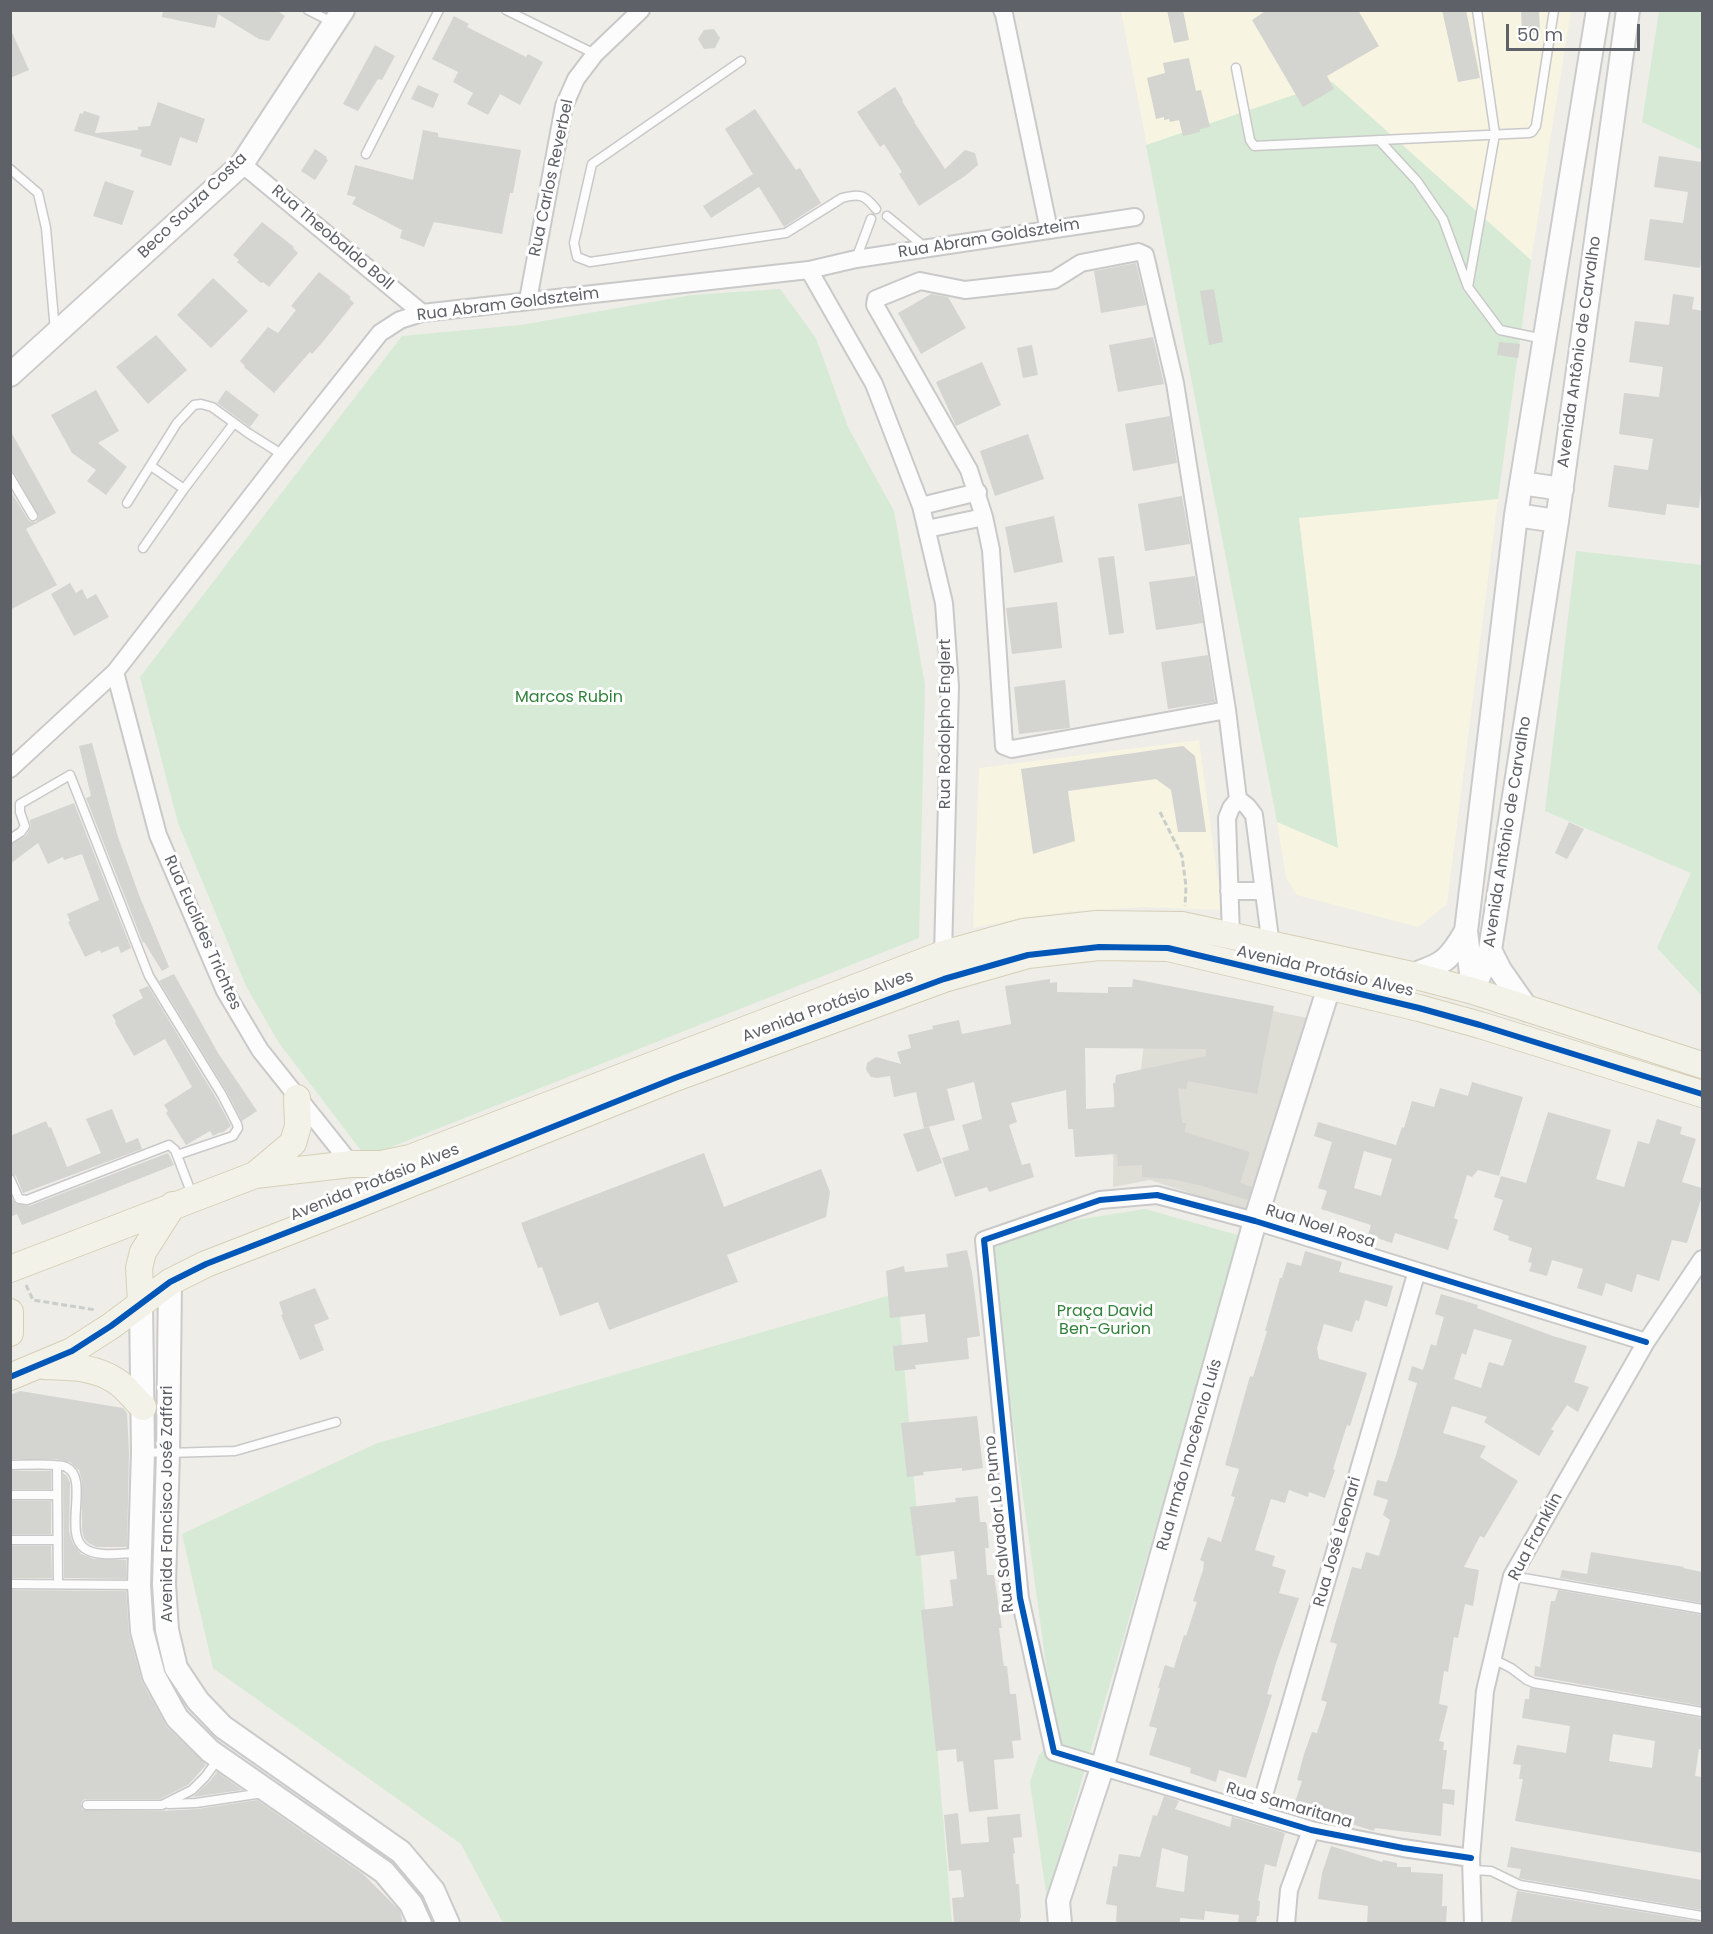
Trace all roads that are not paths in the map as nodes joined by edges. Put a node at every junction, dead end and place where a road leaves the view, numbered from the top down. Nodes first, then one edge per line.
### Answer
1 (308, 10) edge
2 (439, 10) edge
3 (506, 10) edge
4 (641, 10) edge
5 (1002, 10) edge
6 (1477, 10) edge
7 (1554, 10) edge
8 (1598, 10) edge
9 (1628, 10) edge
10 (521, 14) edge
11 (338, 17) edge
12 (595, 54) junction
13 (741, 61) dead end
14 (1236, 68) dead end
15 (1495, 134) junction
16 (1379, 140) junction
17 (366, 154) dead end
18 (242, 164) junction
19 (10, 169) edge
20 (876, 209) dead end
21 (886, 216) dead end
22 (1135, 217) dead end
23 (871, 219) dead end
24 (1049, 230) junction
25 (927, 248) junction
26 (856, 259) junction
27 (809, 270) junction
28 (1468, 287) junction
29 (528, 300) junction
30 (422, 313) junction
31 (55, 334) junction
32 (1545, 339) junction
33 (10, 375) edge
34 (234, 423) junction
35 (283, 455) junction
36 (151, 466) junction
37 (10, 477) edge
38 (1521, 483) junction
39 (184, 489) junction
40 (1562, 489) junction
41 (978, 492) junction
42 (127, 503) dead end
43 (921, 506) junction
44 (1516, 515) junction
45 (33, 516) dead end
46 (984, 517) junction
47 (1557, 521) junction
48 (927, 529) junction
49 (143, 548) dead end
50 (115, 672) junction
51 (1227, 710) junction
52 (10, 769) edge
53 (1238, 799) junction
54 (10, 838) edge
55 (1229, 891) junction
56 (1264, 891) junction
57 (1466, 932) junction
58 (1231, 936) junction
59 (1270, 946) junction
60 (1490, 950) junction
61 (943, 954) junction
62 (1412, 975) junction
63 (1329, 987) junction
64 (1473, 991) junction
65 (1419, 1008) junction
66 (1528, 1010) junction
67 (1480, 1025) junction
68 (1702, 1065) edge
69 (1702, 1094) edge
70 (297, 1098) junction
71 (177, 1155) junction
72 (351, 1164) junction
73 (255, 1175) junction
74 (10, 1179) edge
75 (382, 1195) junction
76 (183, 1201) junction
77 (1256, 1221) junction
78 (984, 1240) joint
79 (1702, 1259) edge
80 (14, 1267) edge
81 (1418, 1271) junction
82 (170, 1282) junction
83 (141, 1303) junction
84 (10, 1312) edge
85 (10, 1333) edge
86 (1647, 1342) junction
87 (40, 1365) junction
88 (10, 1377) edge
89 (142, 1407) junction
90 (336, 1422) dead end
91 (143, 1452) junction
92 (168, 1453) junction
93 (10, 1465) edge
94 (57, 1466) junction
95 (10, 1495) edge
96 (57, 1495) junction
97 (10, 1540) edge
98 (57, 1540) junction
99 (139, 1553) junction
100 (1512, 1576) junction
101 (10, 1584) edge
102 (58, 1584) junction
103 (139, 1585) junction
104 (1702, 1609) edge
105 (1493, 1659) junction
106 (1702, 1712) edge
107 (220, 1758) junction
108 (1103, 1765) junction
109 (269, 1792) junction
110 (162, 1804) junction
111 (87, 1805) dead end
112 (1259, 1812) junction
113 (1311, 1830) junction
114 (1471, 1864) junction
115 (1702, 1916) edge
116 (420, 1923) edge
117 (448, 1923) edge
118 (1060, 1923) edge
119 (1286, 1923) edge
120 (1473, 1923) edge

1 - 11 lane
2 - 17 lane
3 - 10 lane
4 - 12 street, Rua Carlos Reverbel
5 - 24 street
6 - 15 lane
7 - 15 lane
8 - 32 street, Avenida Antônio de Carvalho
9 - 40 street, Avenida Antônio de Carvalho
10 - 12 lane
11 - 18 street, Beco Souza Costa
12 - 29 street, Rua Carlos Reverbel
13 - 20 lane
14 - 16 lane
15 - 16 lane
15 - 28 lane
16 - 28 lane
18 - 30 street, Rua Theobaldo Boll
18 - 31 street, Beco Souza Costa
19 - 31 lane
21 - 25 lane
22 - 24 street, Rua Abram Goldszteim
23 - 26 lane
24 - 25 street, Rua Abram Goldszteim
25 - 26 street, Rua Abram Goldszteim
26 - 27 street, Rua Abram Goldszteim
27 - 29 street, Rua Abram Goldszteim
27 - 43 street, Rua Rodolpho Englert
28 - 32 lane
29 - 30 street, Rua Abram Goldszteim
30 - 35 street, Rua Abram Goldszteim
31 - 33 street, Beco Souza Costa
32 - 38 street, Avenida Antônio de Carvalho
34 - 35 lane
34 - 36 lane
34 - 39 lane
35 - 50 street, Rua Abram Goldszteim
36 - 39 lane
36 - 42 lane
37 - 45 lane
38 - 40 street
38 - 44 street, Avenida Antônio de Carvalho
39 - 49 lane
40 - 47 street, Avenida Antônio de Carvalho
41 - 43 street
41 - 46 street
41 - 51 street
43 - 48 street, Rua Rodolpho Englert
44 - 47 street
44 - 57 street, Avenida Antônio de Carvalho
46 - 48 street
46 - 51 street
47 - 60 street, Avenida Antônio de Carvalho
48 - 61 street, Rua Rodolpho Englert
50 - 52 street, Rua Abram Goldszteim
50 - 70 street, Rua Euclides Trichtes
51 - 53 street
53 - 55 street
53 - 56 street
54 - 71 lane
55 - 56 street
55 - 58 street
56 - 59 street
57 - 62 street
57 - 64 street, Avenida Antônio de Carvalho
58 - 59 main road, Avenida Protásio Alves
58 - 61 main road, Avenida Protásio Alves
59 - 62 main road, Avenida Protásio Alves
60 - 64 street, Avenida Antônio de Carvalho
60 - 66 street
61 - 72 main road, Avenida Protásio Alves
62 - 64 main road, Avenida Protásio Alves
63 - 65 main road, Avenida Protásio Alves
63 - 75 main road, Avenida Protásio Alves
63 - 77 street, Rua Irmão Inocêncio Luís
64 - 65 main road
64 - 66 main road, Avenida Protásio Alves
64 - 67 main road
65 - 67 main road, Avenida Protásio Alves
66 - 68 main road, Avenida Protásio Alves
67 - 69 main road, Avenida Protásio Alves
70 - 72 street, Rua Euclides Trichtes
70 - 73 main road
71 - 74 lane
71 - 76 lane
72 - 73 main road, Avenida Protásio Alves
72 - 75 main road
73 - 76 main road, Avenida Protásio Alves
75 - 82 main road, Avenida Protásio Alves
76 - 80 main road, Avenida Protásio Alves
76 - 83 main road
77 - 78 street, Rua Noel Rosa
77 - 81 street, Rua Noel Rosa
77 - 108 street, Rua Irmão Inocêncio Luís
78 - 108 street, Rua Salvador Lo Pumo
79 - 86 street, Rua Franklin
81 - 86 street, Rua Noel Rosa
81 - 112 street, Rua José Leonari
82 - 83 main road, Avenida Protásio Alves
82 - 92 street, Avenida Fancisco José Zaffari
83 - 87 main road, Avenida Protásio Alves
83 - 89 street, Avenida Fancisco José Zaffari
84 - 85 main road
86 - 100 street, Rua Franklin
87 - 88 main road, Avenida Protásio Alves
87 - 89 main road
89 - 91 street, Avenida Fancisco José Zaffari
90 - 92 lane
91 - 92 lane
91 - 99 street, Avenida Fancisco José Zaffari
92 - 117 street, Avenida Fancisco José Zaffari
93 - 94 lane
94 - 96 lane
94 - 99 lane
95 - 96 lane
96 - 98 lane
97 - 98 lane
98 - 102 lane
99 - 103 street, Avenida Fancisco José Zaffari
100 - 104 lane
100 - 105 street, Rua Franklin
101 - 102 lane
102 - 103 lane
103 - 107 street, Avenida Fancisco José Zaffari
105 - 106 lane
105 - 114 street, Rua Franklin
107 - 109 street, Avenida Fancisco José Zaffari
107 - 110 lane
108 - 112 street, Rua Samaritana
108 - 118 street, Rua Irmão Inocêncio Luís
109 - 110 lane
109 - 116 street, Avenida Fancisco José Zaffari
110 - 111 lane
112 - 113 street, Rua Samaritana
113 - 114 street, Rua Samaritana
113 - 119 street
114 - 115 lane
114 - 120 street, Rua Franklin

